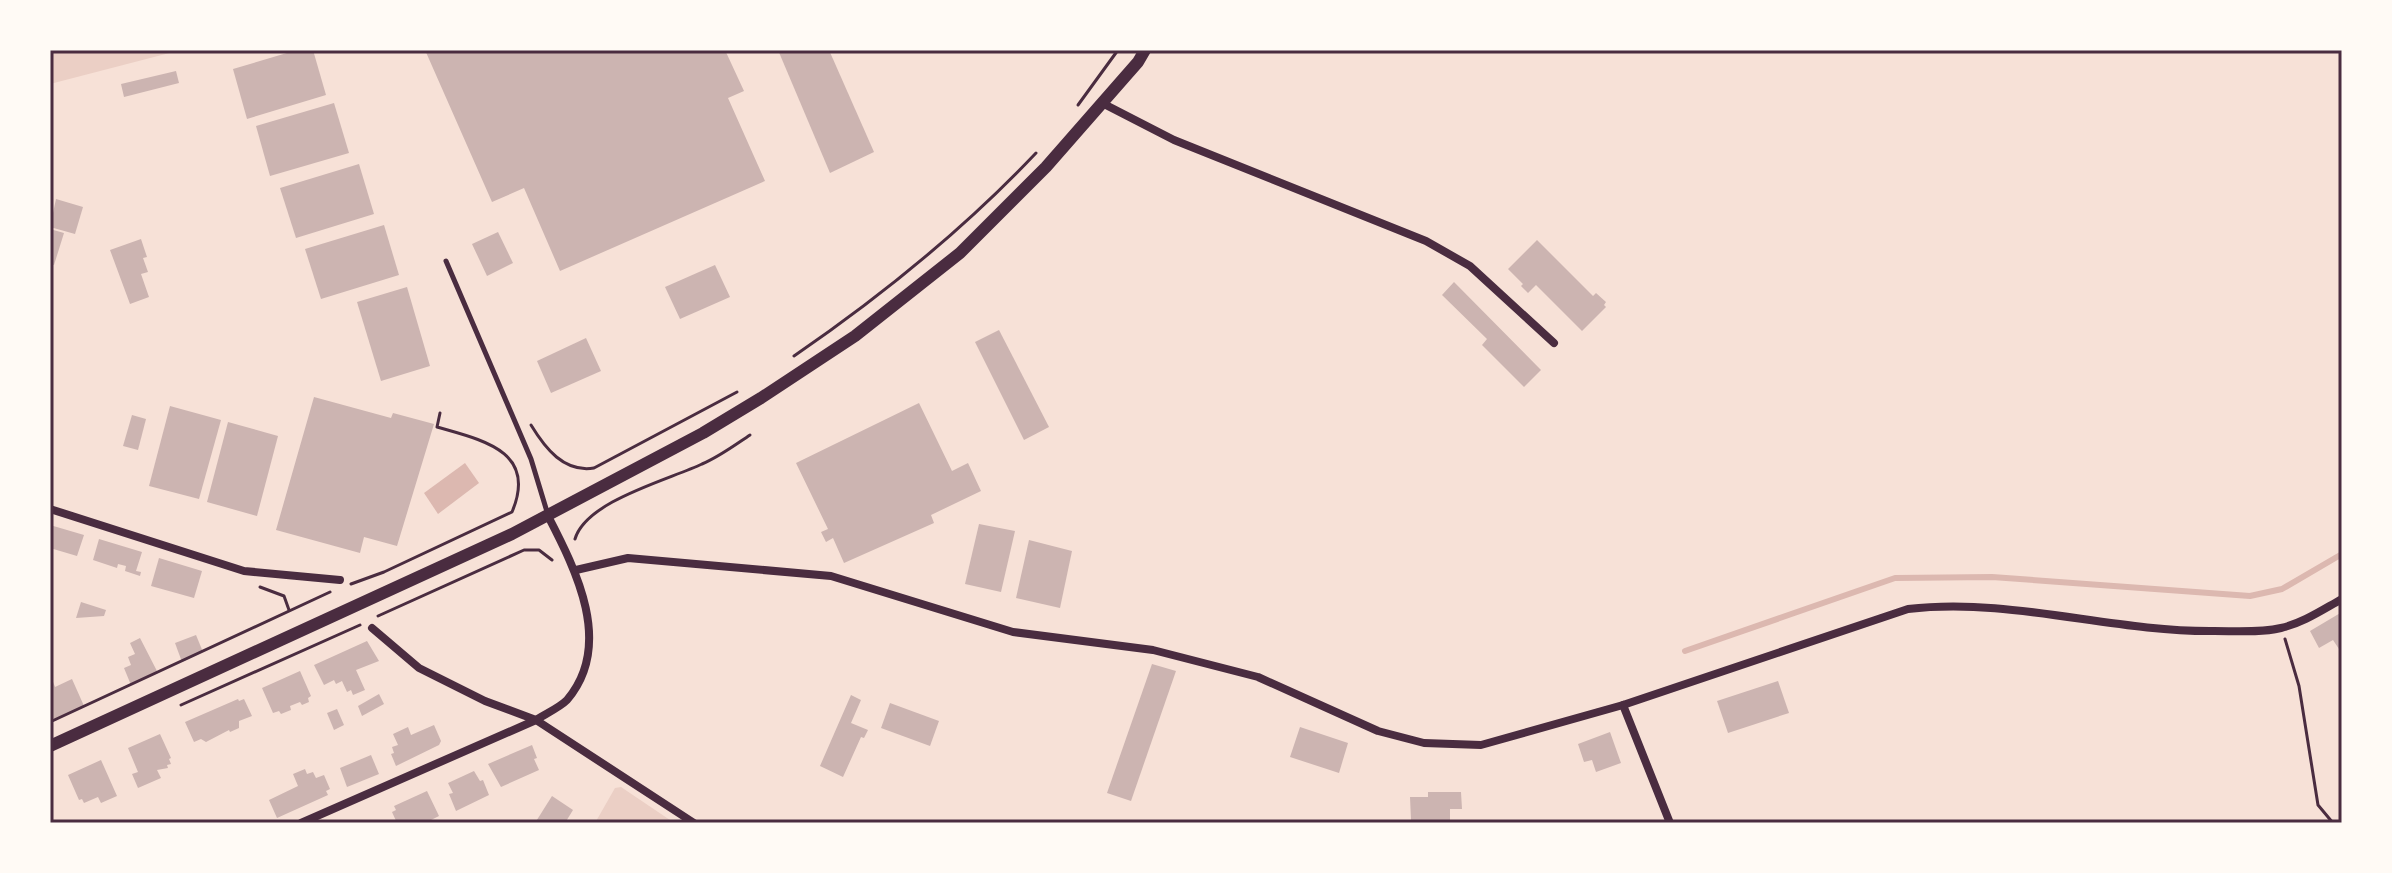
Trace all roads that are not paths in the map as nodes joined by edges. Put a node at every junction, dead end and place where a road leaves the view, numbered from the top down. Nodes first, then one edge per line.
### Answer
1 (1145, 50) edge
2 (1102, 103) junction
3 (446, 261) dead end
4 (1554, 343) dead end
5 (50, 509) edge
6 (548, 516) junction
7 (576, 570) junction
8 (340, 580) dead end
9 (2342, 599) edge
10 (372, 628) dead end
11 (1623, 705) junction
12 (536, 720) junction
13 (50, 746) edge
14 (301, 823) edge
15 (694, 823) edge
16 (1670, 823) edge

1 - 2 main road
2 - 4 street
2 - 6 main road
3 - 6 lane
5 - 8 street
6 - 7 street
6 - 13 main road
7 - 11 street
7 - 12 street
9 - 11 street
10 - 12 street
11 - 16 street
12 - 14 street
12 - 15 street

